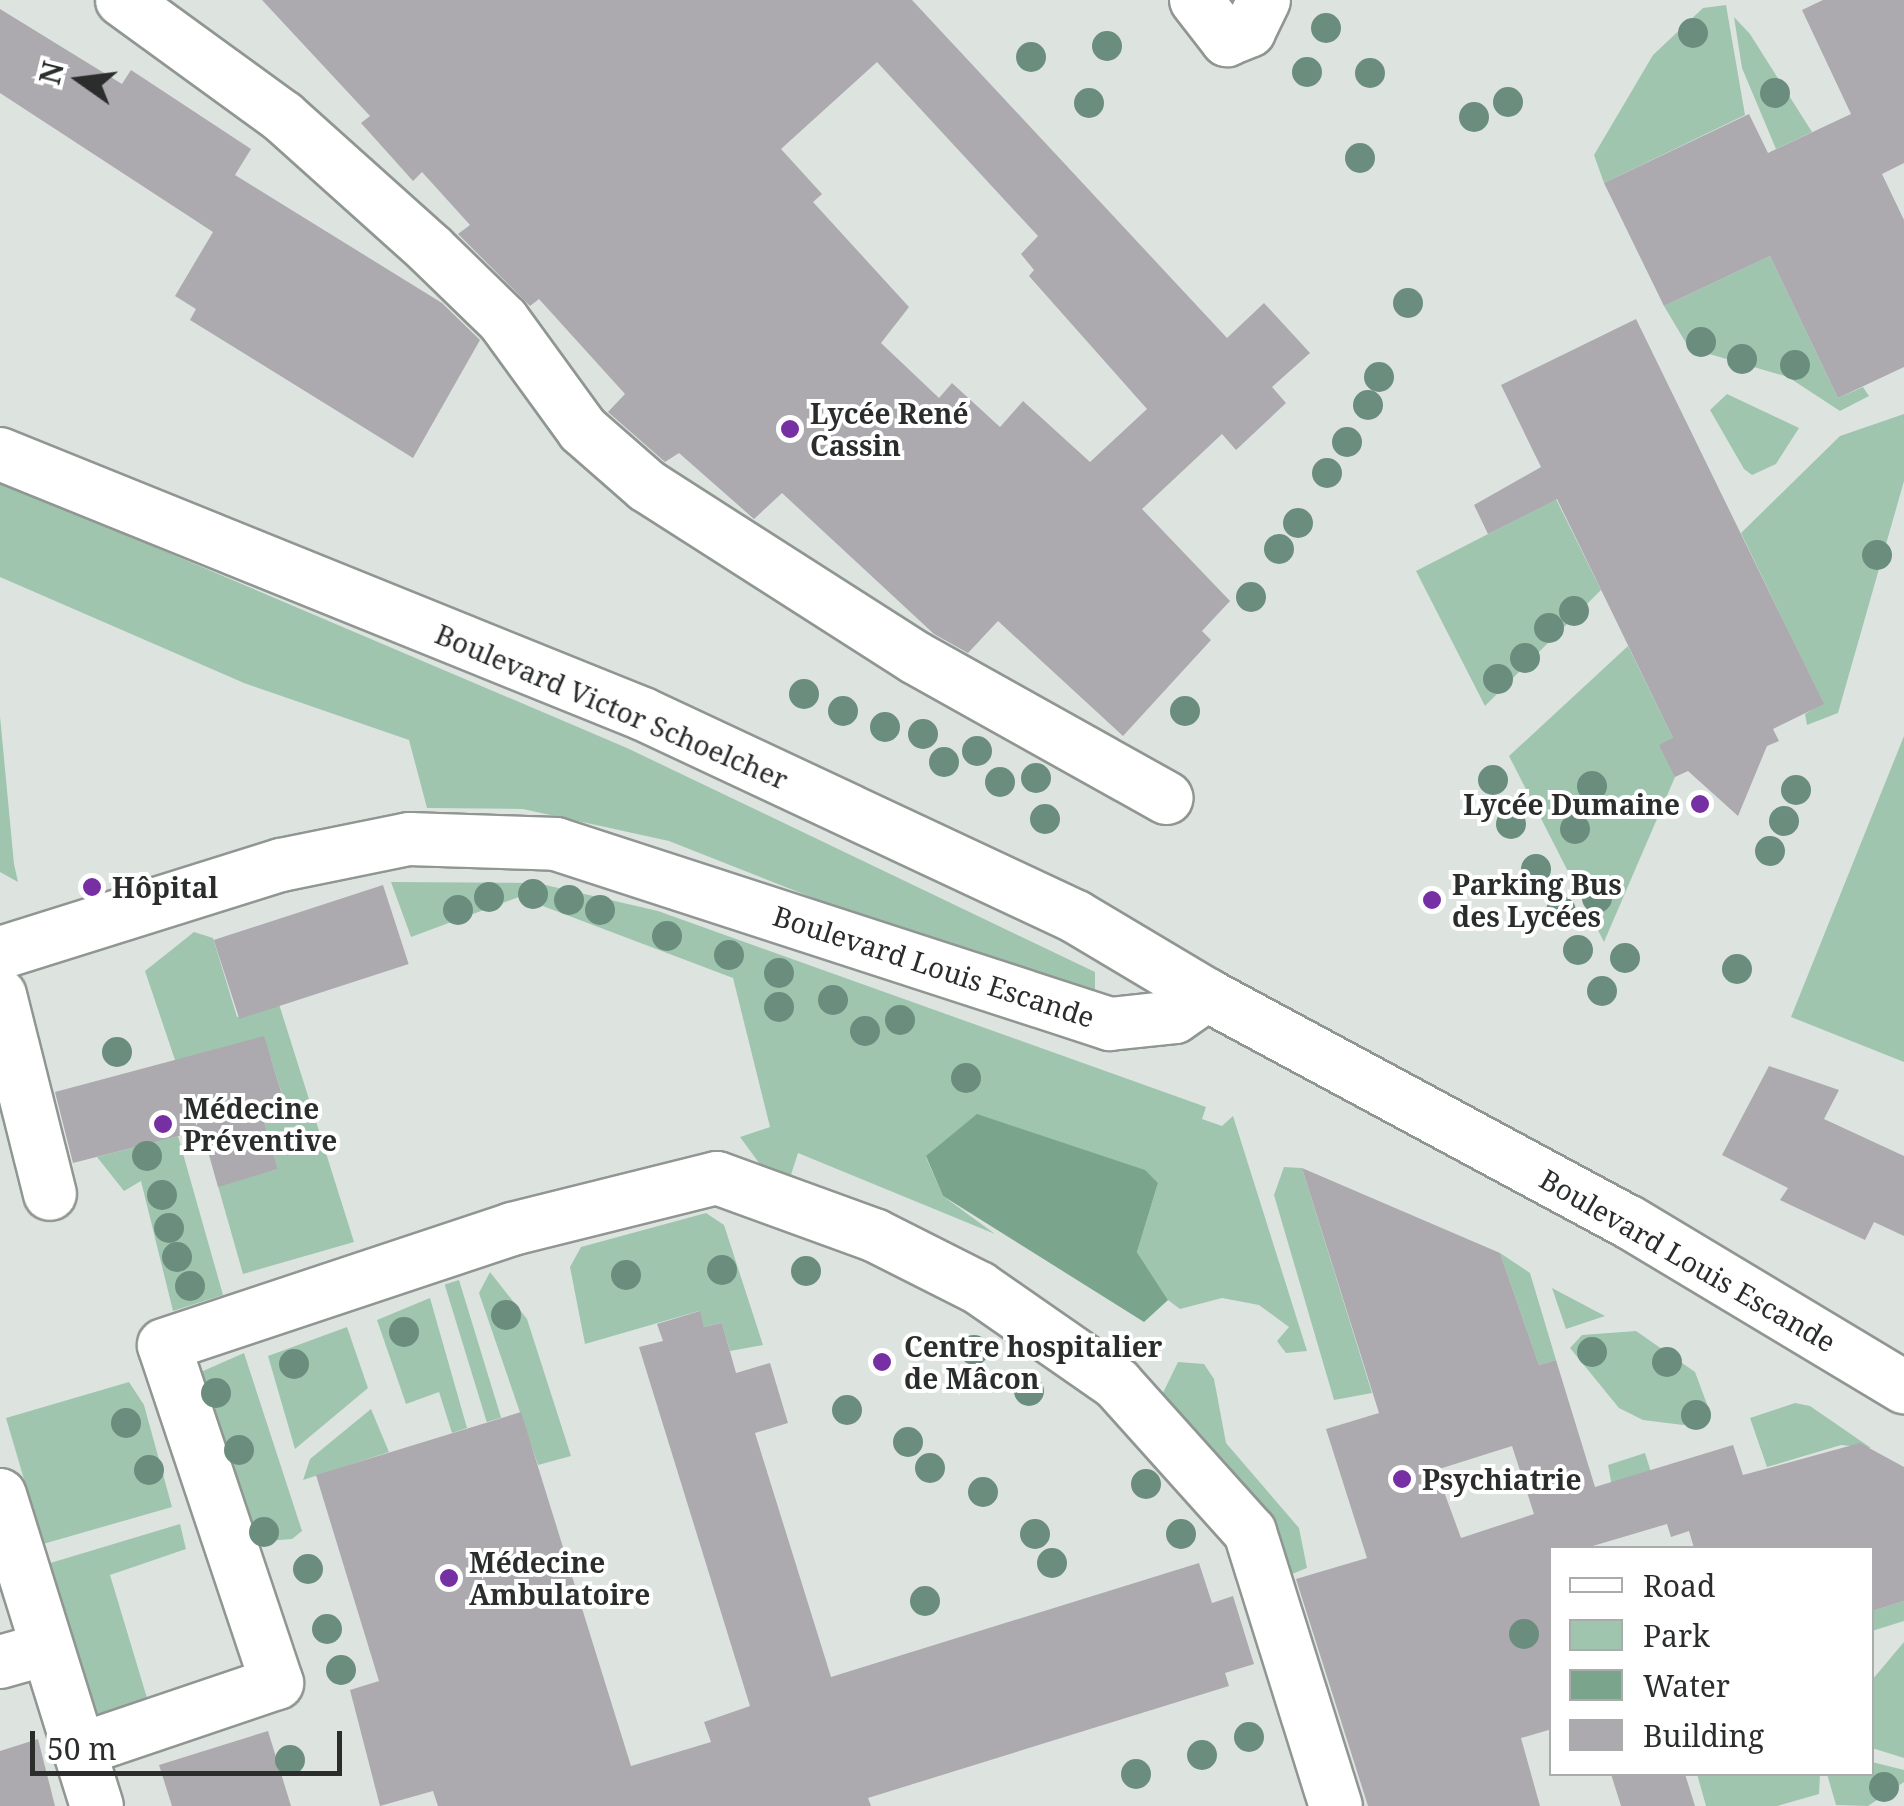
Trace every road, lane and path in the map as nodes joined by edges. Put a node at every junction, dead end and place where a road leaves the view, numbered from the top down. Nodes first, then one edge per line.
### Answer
1 (122, 0) edge
2 (1196, 0) edge
3 (1264, 0) edge
4 (0, 454) edge
5 (1167, 798) dead end
6 (0, 953) edge
7 (1207, 994) junction
8 (0, 995) edge
9 (50, 1194) dead end
10 (1904, 1386) edge
11 (0, 1494) edge
12 (23, 1655) edge
13 (79, 1750) junction
14 (97, 1806) edge
15 (1336, 1806) edge

1 - 5 street
2 - 3 street
4 - 7 street, Boulevard Victor Schoelcher
6 - 7 street, Boulevard Louis Escande
7 - 10 street, Boulevard Louis Escande
8 - 9 street
11 - 12 street
12 - 13 street
13 - 14 street
13 - 15 street

